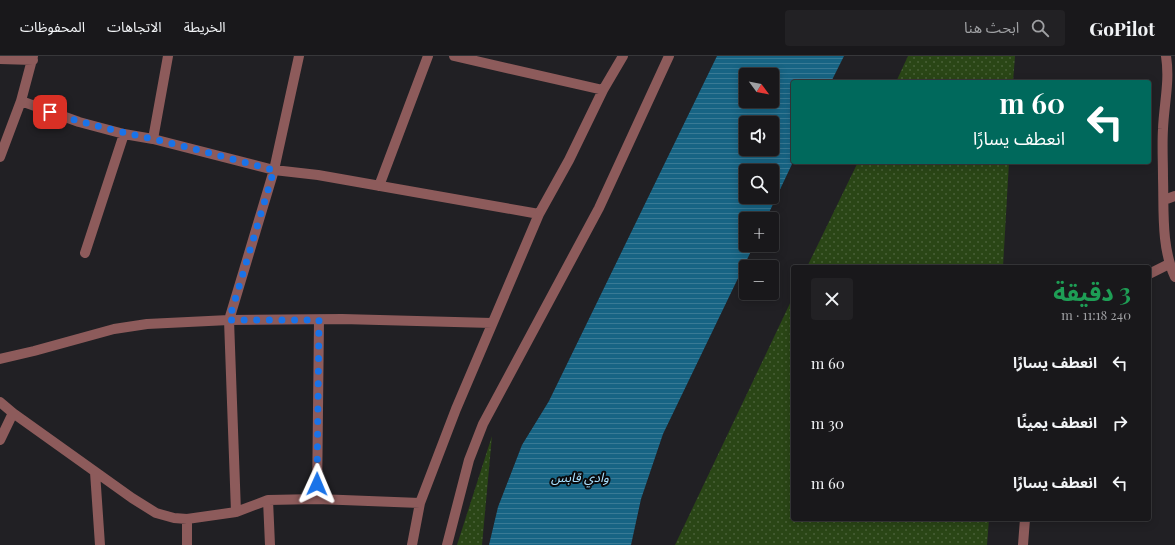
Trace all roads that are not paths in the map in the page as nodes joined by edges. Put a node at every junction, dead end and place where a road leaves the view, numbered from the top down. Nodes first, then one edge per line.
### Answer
1 (168, 56) edge
2 (299, 56) edge
3 (428, 56) edge
4 (454, 56) edge
5 (623, 56) edge
6 (669, 56) edge
7 (1166, 56) edge
8 (33, 58) edge
9 (0, 59) edge
10 (489, 60) edge
11 (603, 90) junction
12 (21, 102) junction
13 (124, 134) junction
14 (153, 139) junction
15 (1, 152) edge
16 (274, 170) junction
17 (379, 186) junction
18 (1175, 196) edge
19 (1164, 200) junction
20 (539, 214) junction
21 (85, 253) dead end
22 (1169, 264) junction
23 (1151, 273) edge
24 (1175, 277) edge
25 (229, 320) junction
26 (319, 320) junction
27 (492, 323) junction
28 (0, 359) edge
29 (0, 402) edge
30 (13, 413) junction
31 (0, 440) edge
32 (95, 472) junction
33 (317, 499) junction
34 (268, 500) junction
35 (420, 503) junction
36 (236, 512) junction
37 (187, 519) junction
38 (1025, 521) edge
39 (100, 545) edge
40 (187, 545) edge
41 (270, 545) edge
42 (412, 545) edge
43 (447, 545) edge
44 (1023, 545) edge

1 - 14 street
2 - 16 street
3 - 17 street
4 - 10 street
5 - 11 street
6 - 43 street
7 - 19 street
8 - 9 street
8 - 12 street
10 - 11 street
11 - 20 street
12 - 13 street
12 - 15 street
13 - 14 street
13 - 21 street
14 - 16 street
16 - 17 street
16 - 25 street
17 - 20 street
18 - 19 street
19 - 22 street
20 - 27 street
22 - 23 street
22 - 24 street
25 - 26 street
25 - 28 street
25 - 36 street
26 - 27 street
26 - 33 street
27 - 35 street
29 - 30 street
30 - 31 street
30 - 32 street
32 - 37 street
32 - 39 street
33 - 34 street
33 - 35 street
34 - 36 street
34 - 41 street
35 - 42 street
36 - 37 street
37 - 40 street
38 - 44 street

